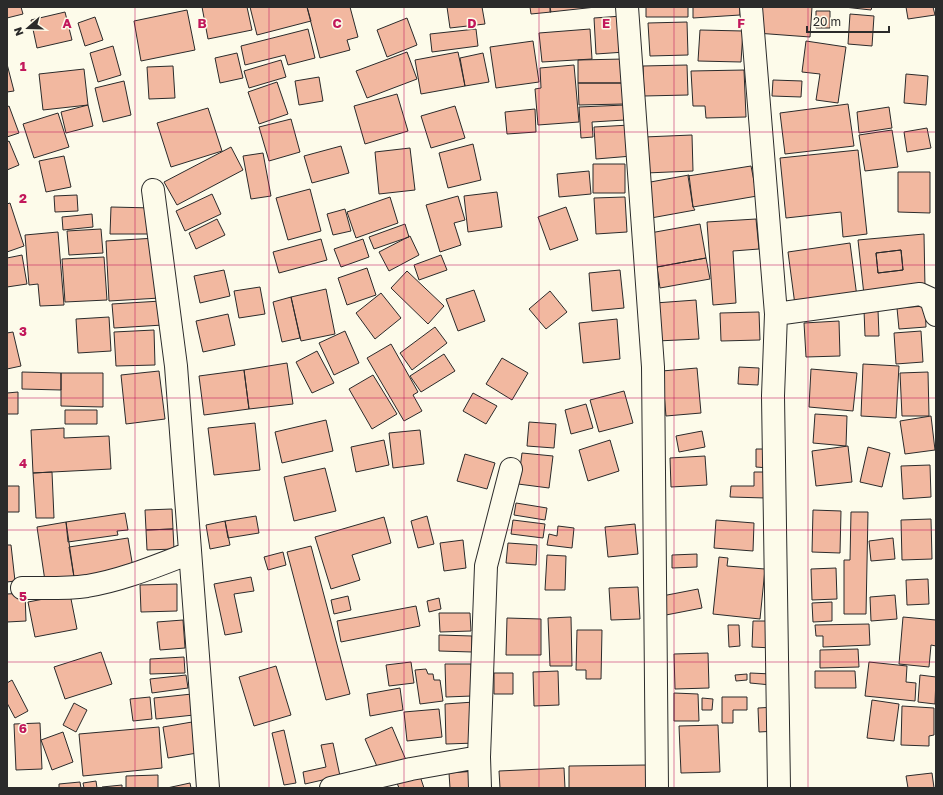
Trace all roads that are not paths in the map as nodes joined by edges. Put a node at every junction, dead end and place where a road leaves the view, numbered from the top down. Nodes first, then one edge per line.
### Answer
1 (627, 7) edge
2 (751, 7) edge
3 (153, 190) dead end
4 (776, 314) junction
5 (936, 315) edge
6 (511, 469) dead end
7 (190, 553) junction
8 (22, 588) dead end
9 (479, 757) junction
10 (208, 788) edge
11 (331, 788) edge
12 (480, 788) edge
13 (657, 788) edge
14 (779, 788) edge

1 - 13 street
2 - 4 street
3 - 7 street
4 - 5 street
4 - 14 street
6 - 9 street
7 - 8 street
7 - 10 street
9 - 11 street
9 - 12 street

